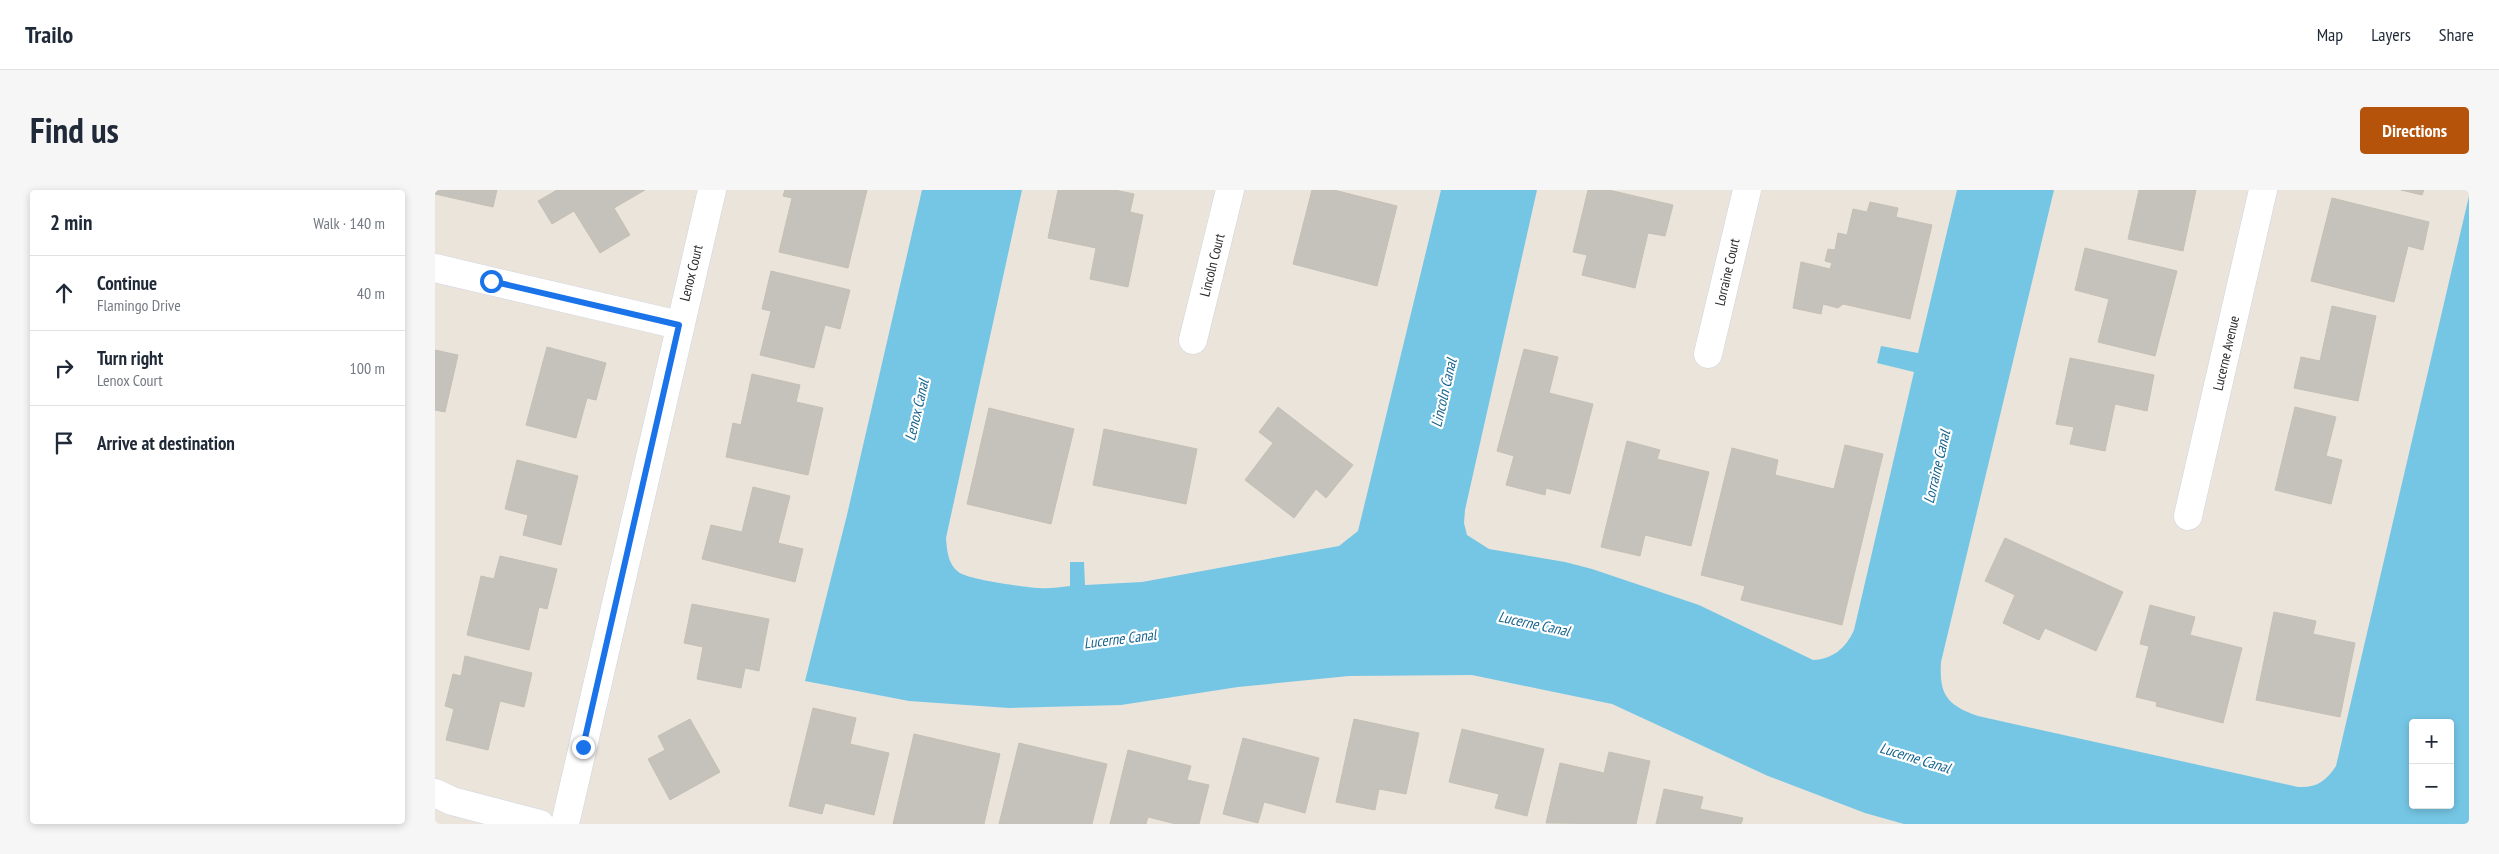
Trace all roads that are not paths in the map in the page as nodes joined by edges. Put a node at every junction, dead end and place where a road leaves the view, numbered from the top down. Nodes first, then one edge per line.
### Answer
1 (712, 190) edge
2 (1229, 190) edge
3 (1747, 190) edge
4 (2263, 190) edge
5 (435, 268) edge
6 (679, 325) junction
7 (1193, 340) dead end
8 (1708, 354) dead end
9 (2188, 516) dead end
10 (435, 793) edge
11 (540, 824) edge
12 (565, 824) edge

1 - 6 street, Lenox Court
2 - 7 street, Lincoln Court
3 - 8 street, Lorraine Court
4 - 9 street, Lucerne Avenue
5 - 6 street
6 - 12 street, Lenox Court
10 - 11 street

